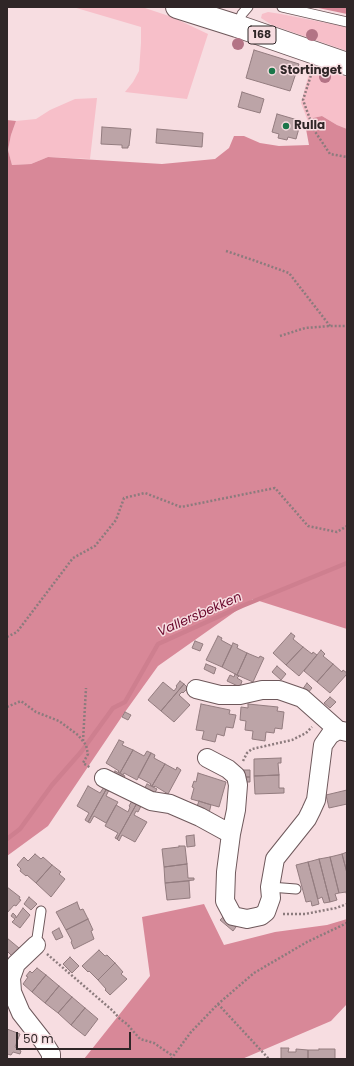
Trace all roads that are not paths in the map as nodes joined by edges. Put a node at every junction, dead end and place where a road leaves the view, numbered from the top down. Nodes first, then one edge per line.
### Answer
1 (177, 7) edge
2 (248, 7) edge
3 (282, 7) edge
4 (347, 22) edge
5 (237, 26) junction
6 (347, 64) edge
7 (196, 689) dead end
8 (343, 731) edge
9 (207, 758) dead end
10 (99, 775) road end
11 (231, 834) junction
12 (270, 887) junction
13 (296, 889) dead end
14 (41, 911) dead end
15 (36, 945) joint
16 (51, 1059) edge

1 - 5 main road, 168
2 - 5 lane
3 - 4 lane
5 - 6 main road, 168
7 - 8 street
8 - 12 street
9 - 11 street
10 - 11 street
11 - 12 street
12 - 13 lane
14 - 15 lane
15 - 16 street

